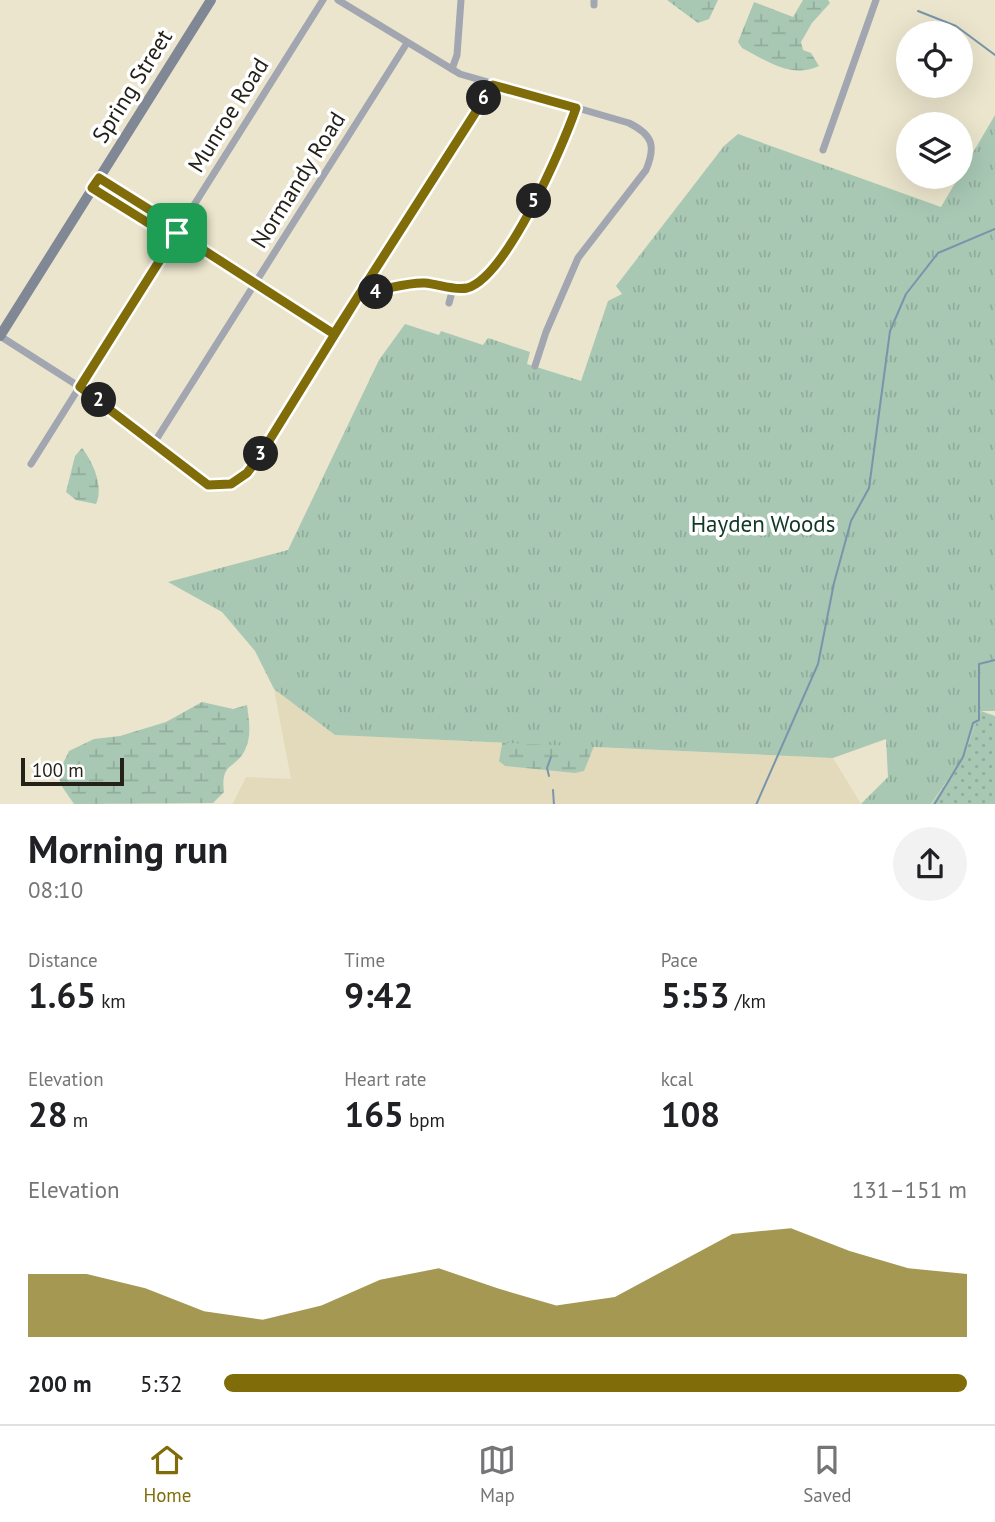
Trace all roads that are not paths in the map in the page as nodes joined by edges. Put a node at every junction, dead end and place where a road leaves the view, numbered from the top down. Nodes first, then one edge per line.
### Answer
1 (211, 0) edge
2 (323, 0) edge
3 (338, 0) edge
4 (461, 0) edge
5 (876, 0) edge
6 (407, 43) junction
7 (452, 69) junction
8 (493, 85) junction
9 (576, 108) junction
10 (823, 150) dead end
11 (99, 178) junction
12 (92, 188) junction
13 (177, 233) junction
14 (255, 284) junction
15 (453, 288) junction
16 (361, 292) junction
17 (449, 303) dead end
18 (334, 334) junction
19 (0, 336) edge
20 (535, 366) dead end
21 (80, 387) junction
22 (154, 443) junction
23 (31, 464) dead end

1 - 11 main road, Spring Street
2 - 13 street, Munroe Road
3 - 6 street
4 - 7 street
5 - 10 street
6 - 7 street
6 - 14 street, Normandy Road
7 - 8 street
8 - 9 street
8 - 16 street
9 - 15 street
9 - 20 street
11 - 12 main road, Spring Street
11 - 13 street
12 - 13 street
12 - 19 main road, Spring Street
13 - 14 street
13 - 21 street, Munroe Road
14 - 18 street
14 - 22 street, Normandy Road
15 - 16 street
15 - 17 street
16 - 18 street
18 - 22 street
19 - 21 street
21 - 22 street
21 - 23 street, Munroe Road

